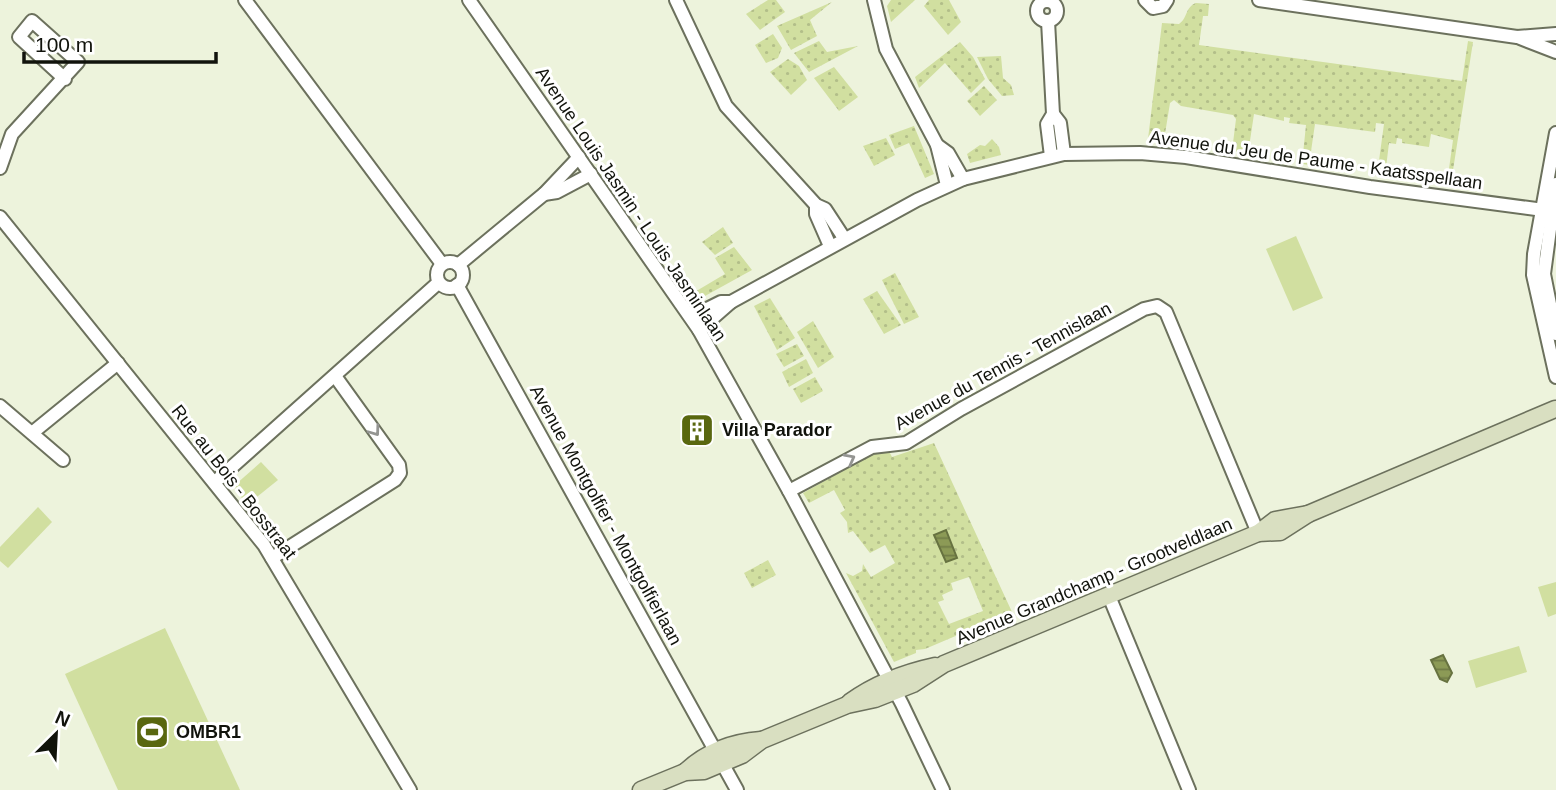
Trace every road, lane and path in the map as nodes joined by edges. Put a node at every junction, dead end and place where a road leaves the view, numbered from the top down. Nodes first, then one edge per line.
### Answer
1 (245, 0) edge
2 (469, 0) edge
3 (864, 0) edge
4 (874, 0) edge
5 (1144, 0) edge
6 (1167, 0) edge
7 (1259, 0) edge
8 (682, 2) edge
9 (1048, 21) dead end
10 (1556, 34) edge
11 (1517, 37) junction
12 (1556, 52) edge
13 (65, 79) junction
14 (1053, 114) junction
15 (1556, 133) edge
16 (937, 145) junction
17 (1065, 155) junction
18 (1051, 156) junction
19 (579, 157) junction
20 (0, 168) edge
21 (592, 174) junction
22 (962, 179) junction
23 (1556, 184) edge
24 (947, 185) junction
25 (544, 194) junction
26 (816, 205) junction
27 (1547, 210) junction
28 (0, 217) edge
29 (844, 238) junction
30 (830, 246) junction
31 (442, 264) junction
32 (458, 265) junction
33 (439, 283) junction
34 (457, 285) junction
35 (731, 302) junction
36 (691, 317) junction
37 (699, 330) junction
38 (1556, 334) edge
39 (118, 363) junction
40 (335, 376) junction
41 (1556, 377) edge
42 (0, 406) edge
43 (1556, 406) edge
44 (32, 433) junction
45 (63, 460) dead end
46 (215, 482) junction
47 (789, 491) junction
48 (1258, 533) junction
49 (272, 558) junction
50 (1109, 596) junction
51 (892, 685) junction
52 (720, 757) junction
53 (410, 790) edge
54 (640, 790) edge
55 (737, 790) edge
56 (943, 790) edge
57 (1189, 790) edge

1 - 31 street
2 - 19 street, Avenue Louis Jasmin - Louis Jasminlaan
3 - 4 street
4 - 16 street
5 - 6 street
7 - 11 street
8 - 26 street
9 - 14 street
10 - 11 street
11 - 12 street
13 - 13 street
13 - 20 street
14 - 17 street
14 - 18 street
15 - 27 street
16 - 22 street
16 - 24 street
17 - 18 street, Avenue du Jeu de Paume - Kaatsspellaan
17 - 27 street, Avenue du Jeu de Paume - Kaatsspellaan
18 - 22 street, Avenue du Jeu de Paume - Kaatsspellaan
19 - 21 street, Avenue Louis Jasmin - Louis Jasminlaan
19 - 25 street
21 - 25 street
21 - 36 street, Avenue Louis Jasmin - Louis Jasminlaan
22 - 24 street, Avenue du Jeu de Paume - Kaatsspellaan
23 - 27 street
24 - 29 street, Avenue du Jeu de Paume - Kaatsspellaan
25 - 32 street
26 - 29 street
26 - 30 street
27 - 38 street
27 - 41 street
28 - 39 street, Rue au Bois - Bosstraat
29 - 30 street, Avenue du Jeu de Paume - Kaatsspellaan
30 - 35 street, Avenue du Jeu de Paume - Kaatsspellaan
31 - 32 street
31 - 33 street
32 - 34 street
33 - 34 street
33 - 40 street
34 - 52 street, Avenue Montgolfier - Montgolfierlaan
35 - 36 street, Avenue du Jeu de Paume - Kaatsspellaan
35 - 37 street, Avenue du Jeu de Paume - Kaatsspellaan
36 - 37 street, Avenue Louis Jasmin - Louis Jasminlaan
37 - 47 street, Avenue Louis Jasmin - Louis Jasminlaan
39 - 44 street
39 - 46 street, Rue au Bois - Bosstraat
40 - 46 street
40 -> 49 street
42 - 44 street
43 - 48 street, Avenue Grandchamp - Grootveldlaan
44 - 45 street
46 - 49 street, Rue au Bois - Bosstraat
47 -> 48 street, Avenue du Tennis - Tennislaan
47 - 51 street, Avenue Louis Jasmin - Louis Jasminlaan
48 - 50 street, Avenue Grandchamp - Grootveldlaan
49 - 53 street, Rue au Bois - Bosstraat
50 - 51 street, Avenue Grandchamp - Grootveldlaan
50 - 57 street
51 - 52 street, Avenue Grandchamp - Grootveldlaan
51 - 56 street, Avenue Louis Jasmin - Louis Jasminlaan
52 - 54 street, Avenue Grandchamp - Grootveldlaan
52 - 55 street, Avenue Montgolfier - Montgolfierlaan

